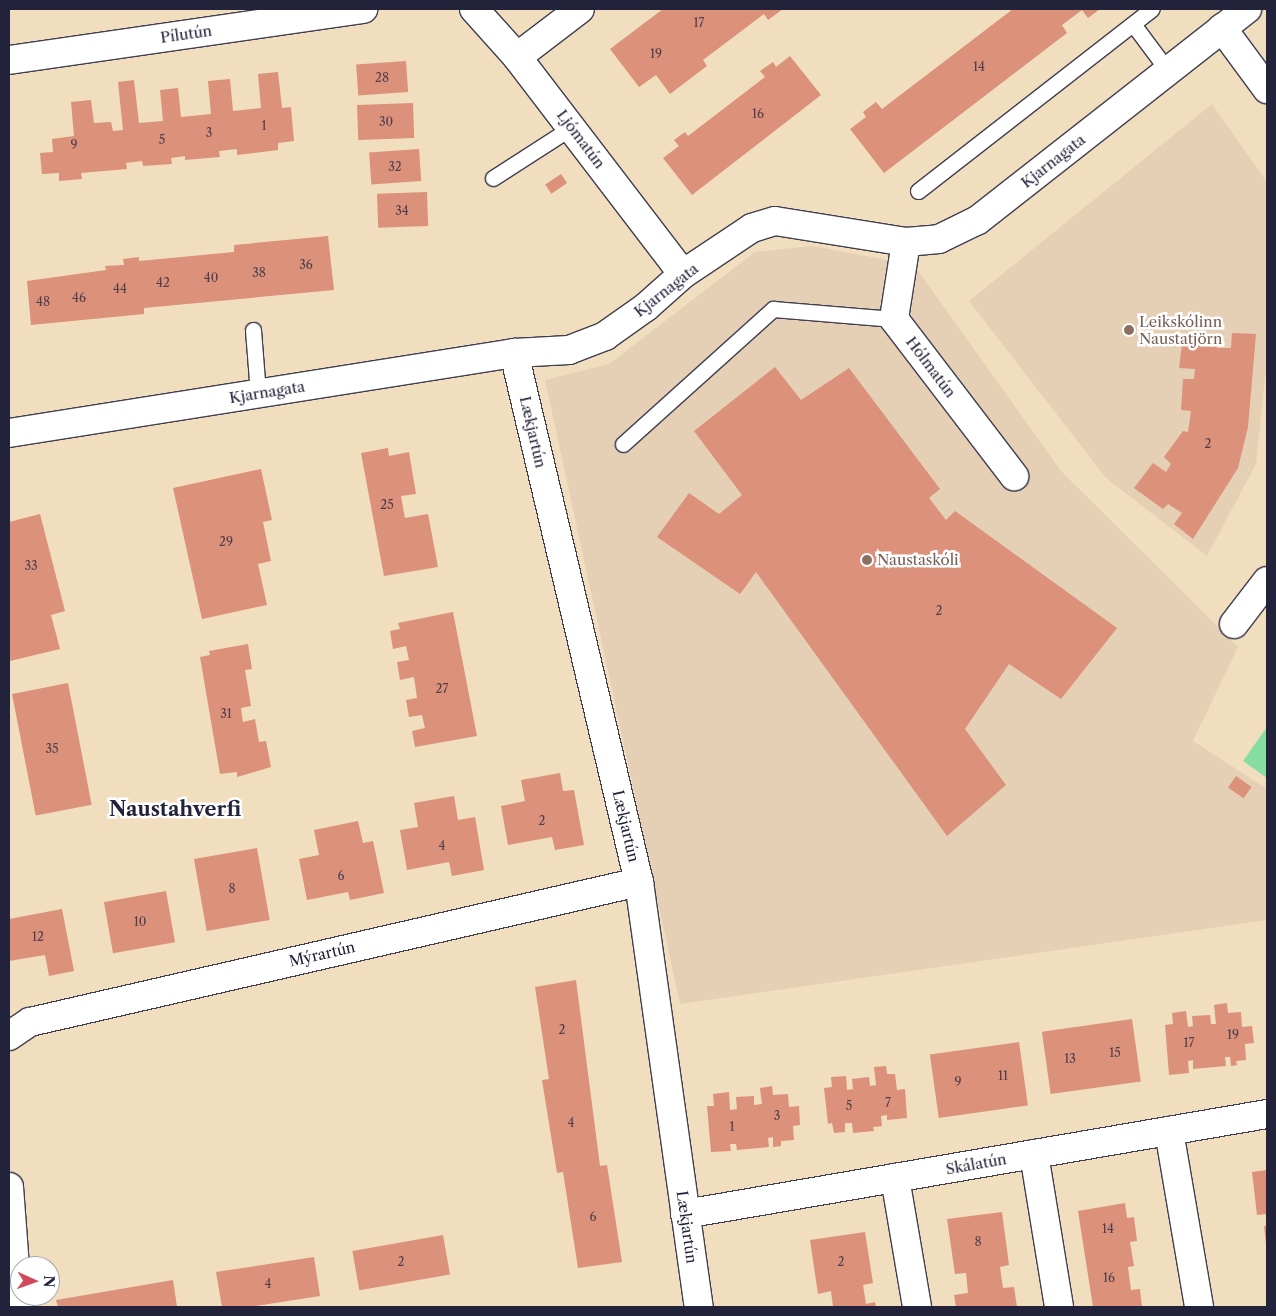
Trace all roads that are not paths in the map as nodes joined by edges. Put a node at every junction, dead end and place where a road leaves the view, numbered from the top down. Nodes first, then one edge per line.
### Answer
1 (363, 9) edge
2 (474, 9) edge
3 (580, 9) edge
4 (1152, 9) edge
5 (1247, 9) edge
6 (1133, 24) junction
7 (1222, 28) junction
8 (517, 57) junction
9 (9, 60) edge
10 (1168, 71) junction
11 (1267, 89) edge
12 (572, 127) junction
13 (493, 178) dead end
14 (918, 191) dead end
15 (906, 242) junction
16 (683, 274) junction
17 (894, 319) junction
18 (253, 330) dead end
19 (514, 353) junction
20 (258, 394) junction
21 (9, 433) edge
22 (623, 444) dead end
23 (1014, 476) dead end
24 (1267, 581) edge
25 (1234, 624) dead end
26 (639, 882) junction
27 (9, 1036) edge
28 (1267, 1114) edge
29 (1169, 1131) junction
30 (1034, 1154) junction
31 (895, 1178) junction
32 (9, 1187) edge
33 (685, 1214) junction
34 (693, 1306) edge
35 (18, 1307) edge
36 (917, 1307) edge
37 (1059, 1307) edge
38 (1199, 1307) edge

1 - 9 street, Pílutún
2 - 8 street, Ljómatún
3 - 8 street
4 - 6 lane
5 - 7 street, Kjarnagata
6 - 10 lane
6 - 14 lane
7 - 10 street, Kjarnagata
7 - 11 street
8 - 12 street, Ljómatún
10 - 15 street, Kjarnagata
12 - 13 lane
12 - 16 street, Ljómatún
15 - 16 street, Kjarnagata
15 - 17 street
16 - 19 street, Kjarnagata
17 - 22 lane
17 - 23 street, Hólmatún
18 - 20 lane
19 - 20 street, Kjarnagata
19 - 26 street, Lækjartún
20 - 21 street, Kjarnagata
24 - 25 street
26 - 27 street, Mýrartún
26 - 33 street, Lækjartún
28 - 29 street, Skálatún
29 - 30 street, Skálatún
29 - 38 street
30 - 31 street, Skálatún
30 - 37 street
31 - 33 street, Skálatún
31 - 36 street
32 - 35 street
33 - 34 street, Lækjartún

